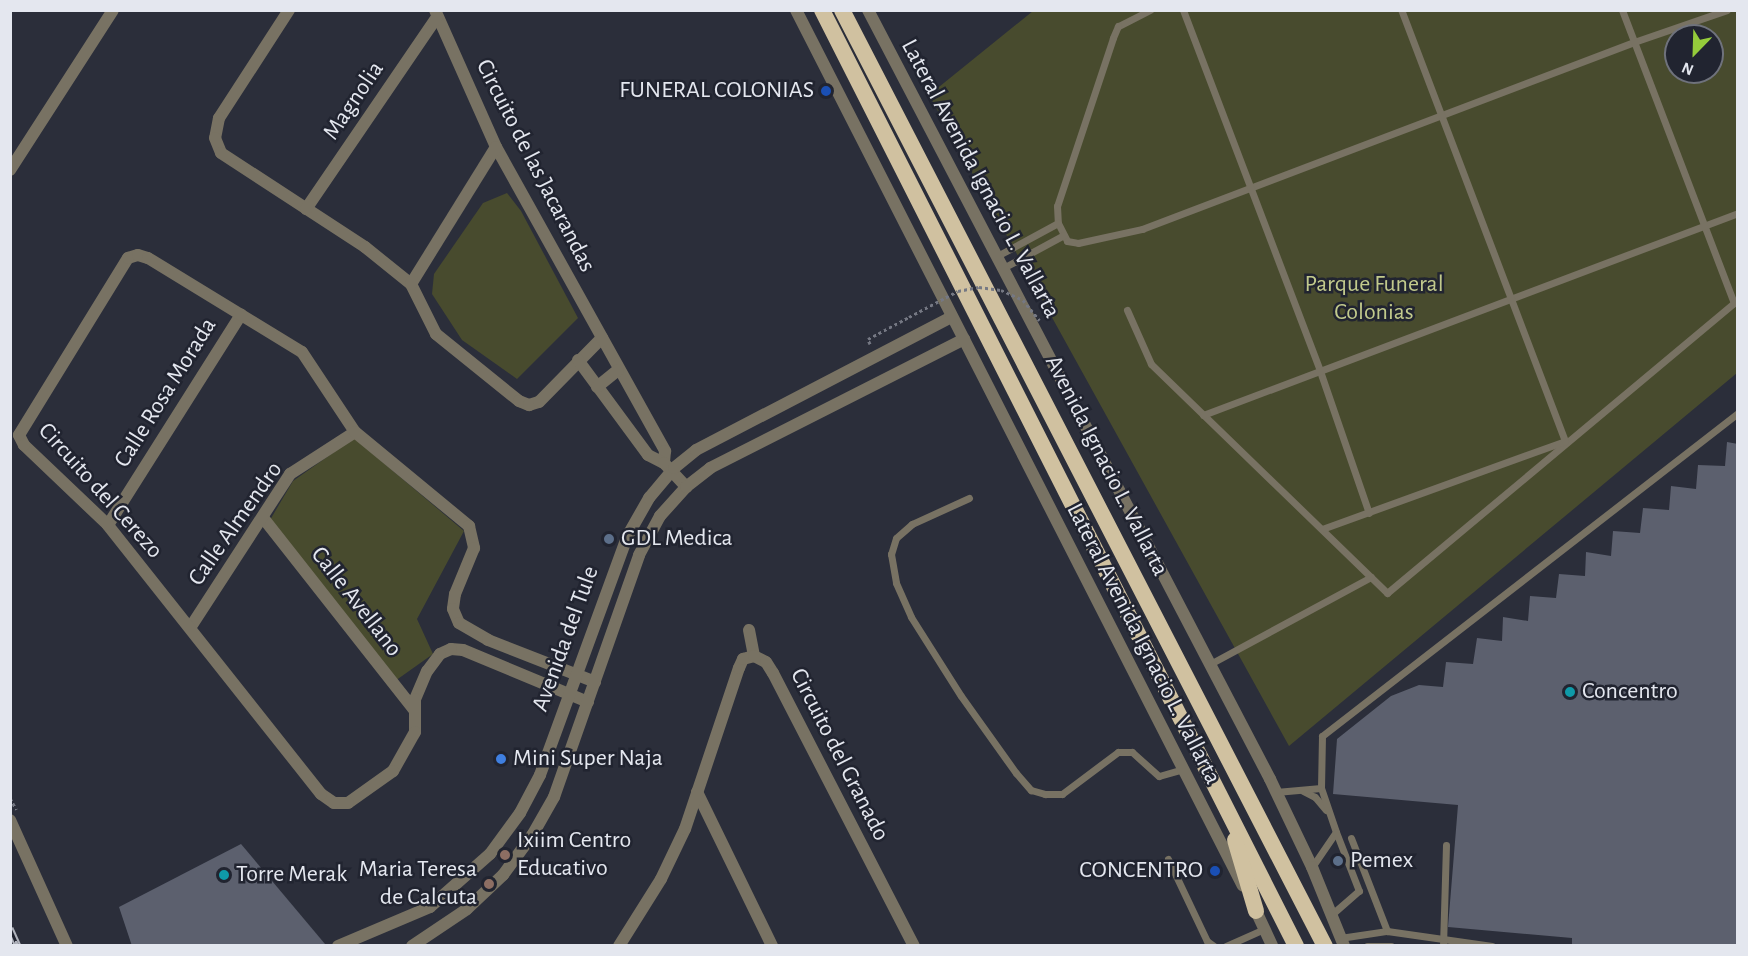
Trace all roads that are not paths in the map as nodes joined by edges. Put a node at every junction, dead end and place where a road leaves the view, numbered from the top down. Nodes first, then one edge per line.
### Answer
1 (113, 10) edge
2 (289, 10) edge
3 (796, 10) edge
4 (822, 10) edge
5 (842, 10) edge
6 (1150, 10) edge
7 (1183, 10) edge
8 (1401, 10) edge
9 (1622, 10) edge
10 (1727, 10) edge
11 (436, 14) edge
12 (873, 14) edge
13 (1634, 42) junction
14 (1441, 115) junction
15 (496, 147) junction
16 (10, 171) edge
17 (1252, 187) junction
18 (306, 209) junction
19 (1737, 213) edge
20 (1058, 223) junction
21 (1703, 227) junction
22 (1064, 235) junction
23 (997, 256) junction
24 (1003, 268) junction
25 (411, 284) junction
26 (1511, 299) junction
27 (1736, 302) edge
28 (1126, 310) dead end
29 (241, 315) junction
30 (952, 317) junction
31 (602, 338) junction
32 (964, 339) junction
33 (578, 360) junction
34 (618, 370) junction
35 (1320, 371) junction
36 (597, 387) junction
37 (642, 413) junction
38 (1737, 413) edge
39 (1203, 415) junction
40 (625, 425) junction
41 (355, 432) junction
42 (1565, 441) junction
43 (668, 467) junction
44 (686, 488) junction
45 (969, 498) dead end
46 (1369, 513) junction
47 (264, 519) junction
48 (108, 525) junction
49 (1322, 530) junction
50 (1371, 577) junction
51 (190, 628) junction
52 (749, 630) dead end
53 (471, 632) junction
54 (464, 651) junction
55 (754, 656) junction
56 (1210, 664) junction
57 (575, 674) junction
58 (594, 682) junction
59 (568, 693) junction
60 (588, 702) junction
61 (415, 711) junction
62 (1183, 769) junction
63 (1321, 788) junction
64 (1298, 790) junction
65 (698, 792) junction
66 (1276, 792) junction
67 (1224, 801) junction
68 (1330, 814) junction
69 (10, 820) edge
70 (1335, 832) junction
71 (1351, 838) dead end
72 (1446, 845) dead end
73 (1168, 859) dead end
74 (1312, 867) junction
75 (1256, 911) junction
76 (1331, 915) junction
77 (1264, 929) junction
78 (1387, 931) junction
79 (1442, 936) junction
80 (1342, 942) edge
81 (348, 944) edge
82 (67, 945) edge
83 (412, 945) edge
84 (619, 945) edge
85 (772, 945) edge
86 (914, 945) edge
87 (1214, 945) edge
88 (1226, 945) edge
89 (1272, 945) edge
90 (1296, 945) edge
91 (1325, 945) edge
92 (1367, 945) edge
93 (1391, 945) edge
94 (1443, 945) edge
95 (1492, 945) edge

1 - 16 street
2 - 18 street
3 - 30 street, Lateral Avenida Ignacio L. Vallarta
4 - 67 highway, Avenida Ignacio L. Vallarta
5 - 91 highway, Avenida Ignacio L. Vallarta
6 - 20 lane
7 - 17 lane
8 - 14 lane
9 - 13 lane
10 - 13 lane
11 - 15 street, Circuito de las Jacarandas
11 - 18 street, Magnolia
12 - 23 street, Lateral Avenida Ignacio L. Vallarta
13 - 14 lane
13 - 21 lane
14 - 17 lane
14 - 26 lane
15 - 25 street
15 - 31 street, Circuito de las Jacarandas
17 - 22 lane
17 - 35 lane
18 - 25 street
19 - 21 lane
20 - 22 lane
20 - 23 lane
21 - 26 lane
21 - 27 lane
22 - 24 lane
23 - 24 street, Lateral Avenida Ignacio L. Vallarta
24 - 56 street, Lateral Avenida Ignacio L. Vallarta
25 - 33 street
26 - 35 lane
26 - 42 lane
27 - 42 lane
28 - 39 lane
29 - 41 street, Circuito del Cerezo
29 - 48 street, Calle Rosa Morada
29 - 48 street, Circuito del Cerezo
30 - 32 street, Lateral Avenida Ignacio L. Vallarta
30 - 43 street, Avenida del Tule
31 - 33 street
31 - 34 street, Circuito de las Jacarandas
32 - 44 street, Avenida del Tule
32 - 62 street, Lateral Avenida Ignacio L. Vallarta
33 - 36 street, Circuito de las Jacarandas
34 - 36 street
34 - 37 street, Circuito de las Jacarandas
35 - 39 lane
35 - 46 lane
36 - 40 street, Circuito de las Jacarandas
37 - 40 street
37 - 43 street, Circuito de las Jacarandas
38 - 63 lane
39 - 49 lane
40 - 43 street, Circuito de las Jacarandas
41 - 47 street, Calle Almendro
41 - 53 street, Circuito del Cerezo
42 - 46 lane
42 - 50 lane
43 - 44 street, Circuito de las Jacarandas
43 - 57 street, Avenida del Tule
44 - 58 street, Avenida del Tule
45 - 62 lane
46 - 49 lane
47 - 51 street, Calle Almendro
47 - 61 street, Calle Avellano
48 - 51 street, Circuito del Cerezo
49 - 50 lane
50 - 56 lane
51 - 61 street, Circuito del Cerezo
52 - 55 street
53 - 54 street
53 - 57 street
54 - 59 street
54 - 61 street, Circuito del Cerezo
55 - 65 street, Circuito del Granado
55 - 86 street, Circuito del Granado
56 - 66 street, Lateral Avenida Ignacio L. Vallarta
57 - 58 street
57 - 59 street, Avenida del Tule
58 - 60 street, Avenida del Tule
59 - 60 street
59 - 81 street, Avenida del Tule
60 - 83 street, Avenida del Tule
62 - 75 street, Lateral Avenida Ignacio L. Vallarta
63 - 64 lane
63 - 68 lane
64 - 66 lane
64 - 68 lane
65 - 84 street, Circuito del Granado
65 - 85 street
66 - 74 street, Lateral Avenida Ignacio L. Vallarta
67 - 75 highway
67 - 90 highway, Avenida Ignacio L. Vallarta
68 - 70 lane
69 - 82 street
70 - 74 lane
70 - 76 lane
71 - 78 lane
72 - 79 lane
73 - 87 lane
74 - 76 street, Lateral Avenida Ignacio L. Vallarta
75 - 77 street
76 - 80 street, Lateral Avenida Ignacio L. Vallarta
77 - 88 lane
77 - 89 street
78 - 79 lane
78 - 80 lane
79 - 94 lane
79 - 95 lane
92 - 93 lane

